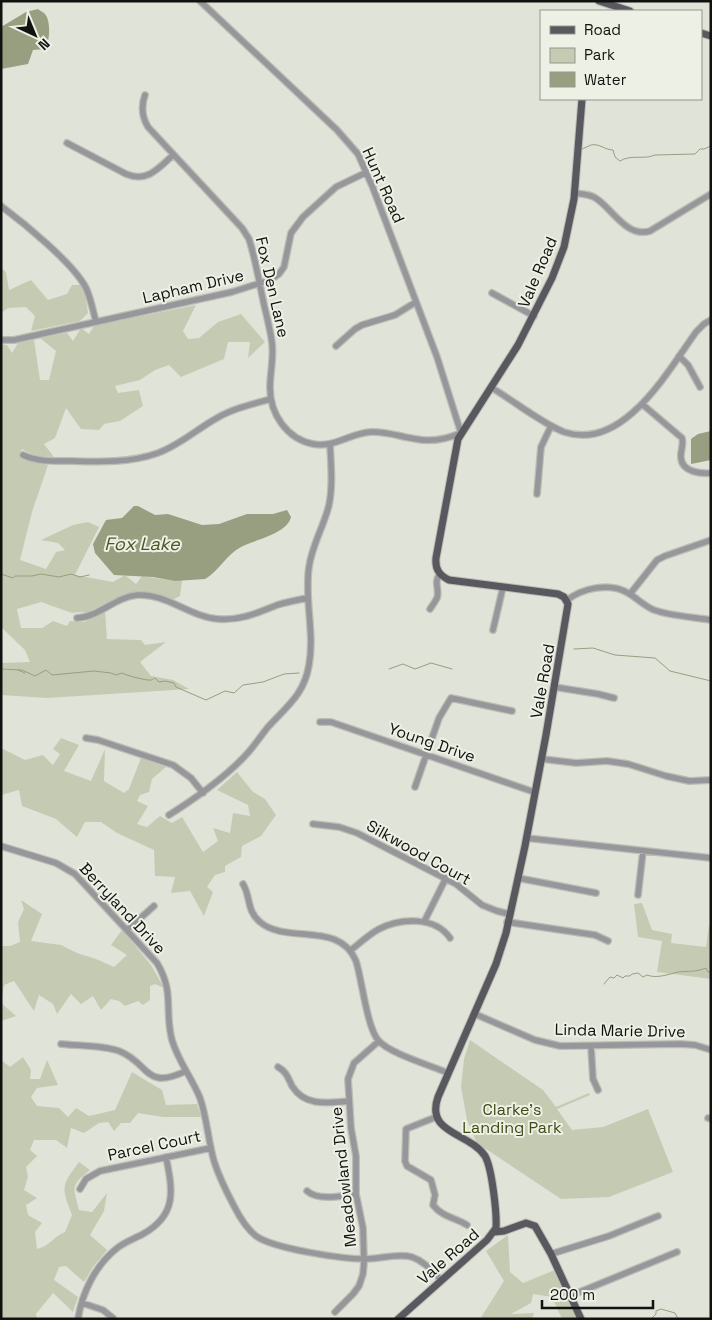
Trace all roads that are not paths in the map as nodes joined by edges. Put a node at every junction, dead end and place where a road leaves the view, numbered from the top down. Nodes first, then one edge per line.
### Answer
1 (200, 1) edge
2 (599, 1) edge
3 (610, 3) edge
4 (628, 10) edge
5 (145, 94) dead end
6 (582, 100) edge
7 (67, 144) dead end
8 (173, 155) junction
9 (367, 172) junction
10 (574, 193) junction
11 (711, 194) edge
12 (1, 206) edge
13 (260, 284) junction
14 (492, 293) dead end
15 (416, 302) junction
16 (534, 316) junction
17 (711, 320) edge
18 (96, 322) junction
19 (1, 340) edge
20 (336, 346) dead end
21 (679, 356) junction
22 (700, 386) dead end
23 (492, 388) junction
24 (271, 399) junction
25 (642, 404) junction
26 (551, 426) junction
27 (461, 433) junction
28 (330, 444) junction
29 (23, 455) dead end
30 (711, 473) edge
31 (537, 494) dead end
32 (711, 540) edge
33 (440, 574) junction
34 (503, 587) junction
35 (630, 594) junction
36 (308, 598) junction
37 (566, 600) junction
38 (430, 609) dead end
39 (77, 618) dead end
40 (711, 620) edge
41 (492, 630) dead end
42 (554, 687) junction
43 (614, 698) dead end
44 (512, 711) dead end
45 (320, 722) dead end
46 (86, 738) dead end
47 (427, 755) junction
48 (542, 758) junction
49 (711, 780) edge
50 (415, 787) dead end
51 (534, 792) junction
52 (203, 793) junction
53 (169, 815) dead end
54 (313, 824) dead end
55 (526, 838) junction
56 (1, 846) edge
57 (643, 851) junction
58 (711, 858) edge
59 (446, 878) junction
60 (518, 878) junction
61 (243, 884) dead end
62 (596, 893) dead end
63 (638, 895) dead end
64 (154, 906) dead end
65 (510, 914) junction
66 (424, 922) junction
67 (507, 922) junction
68 (127, 930) junction
69 (450, 938) dead end
70 (608, 942) dead end
71 (351, 950) junction
72 (475, 1014) junction
73 (378, 1041) junction
74 (61, 1044) dead end
75 (592, 1046) junction
76 (711, 1050) edge
77 (278, 1067) dead end
78 (186, 1071) junction
79 (448, 1073) junction
80 (598, 1090) dead end
81 (349, 1101) junction
82 (436, 1117) junction
83 (211, 1148) junction
84 (166, 1157) junction
85 (80, 1189) dead end
86 (307, 1191) dead end
87 (356, 1194) junction
88 (658, 1216) dead end
89 (467, 1225) dead end
90 (494, 1232) junction
91 (677, 1252) dead end
92 (551, 1254) junction
93 (364, 1259) junction
94 (441, 1280) junction
95 (570, 1296) junction
96 (82, 1303) junction
97 (335, 1312) dead end
98 (113, 1318) edge
99 (78, 1319) edge
100 (398, 1319) edge
101 (581, 1319) edge

1 - 9 street, Hunt Road
2 - 3 main road
3 - 4 main road
5 - 8 street, Fox Den Lane
6 - 10 main road, Vale Road
7 - 8 street
8 - 13 street, Fox Den Lane
9 - 13 street, Lapham Drive
9 - 15 street, Hunt Road
10 - 11 street
10 - 16 main road, Vale Road
12 - 18 street
13 - 18 street, Lapham Drive
13 - 24 street, Fox Den Lane
14 - 16 street
15 - 20 street
15 - 27 street, Hunt Road
16 - 23 main road, Vale Road
17 - 21 street
18 - 19 street, Lapham Drive
21 - 22 street
21 - 25 street
23 - 26 street
23 - 27 main road, Vale Road
24 - 28 street, Fox Den Lane
24 - 29 street
25 - 26 street
25 - 30 street
26 - 31 street
27 - 28 street, Fox Den Lane
27 - 33 main road, Vale Road
28 - 36 street
32 - 35 street
33 - 34 main road
33 - 38 street
34 - 37 main road
34 - 41 street
35 - 37 street
35 - 40 street
36 - 39 street
36 - 52 street
37 - 42 main road, Vale Road
42 - 43 street
42 - 48 main road, Vale Road
44 - 47 street
45 - 47 street, Young Drive
46 - 52 street
47 - 50 street
47 - 51 street, Young Drive
48 - 49 street
48 - 51 main road, Vale Road
51 - 55 main road, Vale Road
52 - 53 street
54 - 59 street, Silkwood Court
55 - 57 street
55 - 60 main road, Vale Road
56 - 68 street, Berryland Drive
57 - 58 street
57 - 63 street
59 - 65 street, Silkwood Court
59 - 66 street
60 - 62 street
60 - 65 main road, Vale Road
61 - 71 street
64 - 68 street
65 - 67 main road, Vale Road
66 - 69 street
66 - 71 street
67 - 70 street
67 - 72 main road, Vale Road
68 - 78 street, Berryland Drive
71 - 73 street
72 - 75 street, Linda Marie Drive
72 - 79 main road, Vale Road
73 - 79 street
73 - 81 street, Meadowland Drive
74 - 78 street
75 - 76 street, Linda Marie Drive
75 - 80 street
77 - 81 street
78 - 83 street, Berryland Drive
79 - 82 main road, Vale Road
81 - 87 street, Meadowland Drive
82 - 89 street
82 - 90 main road, Vale Road
83 - 84 street, Parcel Court
83 - 93 street, Berryland Drive
84 - 85 street, Parcel Court
84 - 96 street
86 - 87 street
87 - 93 street, Meadowland Drive
88 - 92 street
90 - 92 main road
90 - 94 main road, Vale Road
91 - 95 street
92 - 95 main road
93 - 94 street, Berryland Drive
93 - 97 street, Meadowland Drive
94 - 100 main road, Vale Road
95 - 101 main road
96 - 98 street
96 - 99 street

